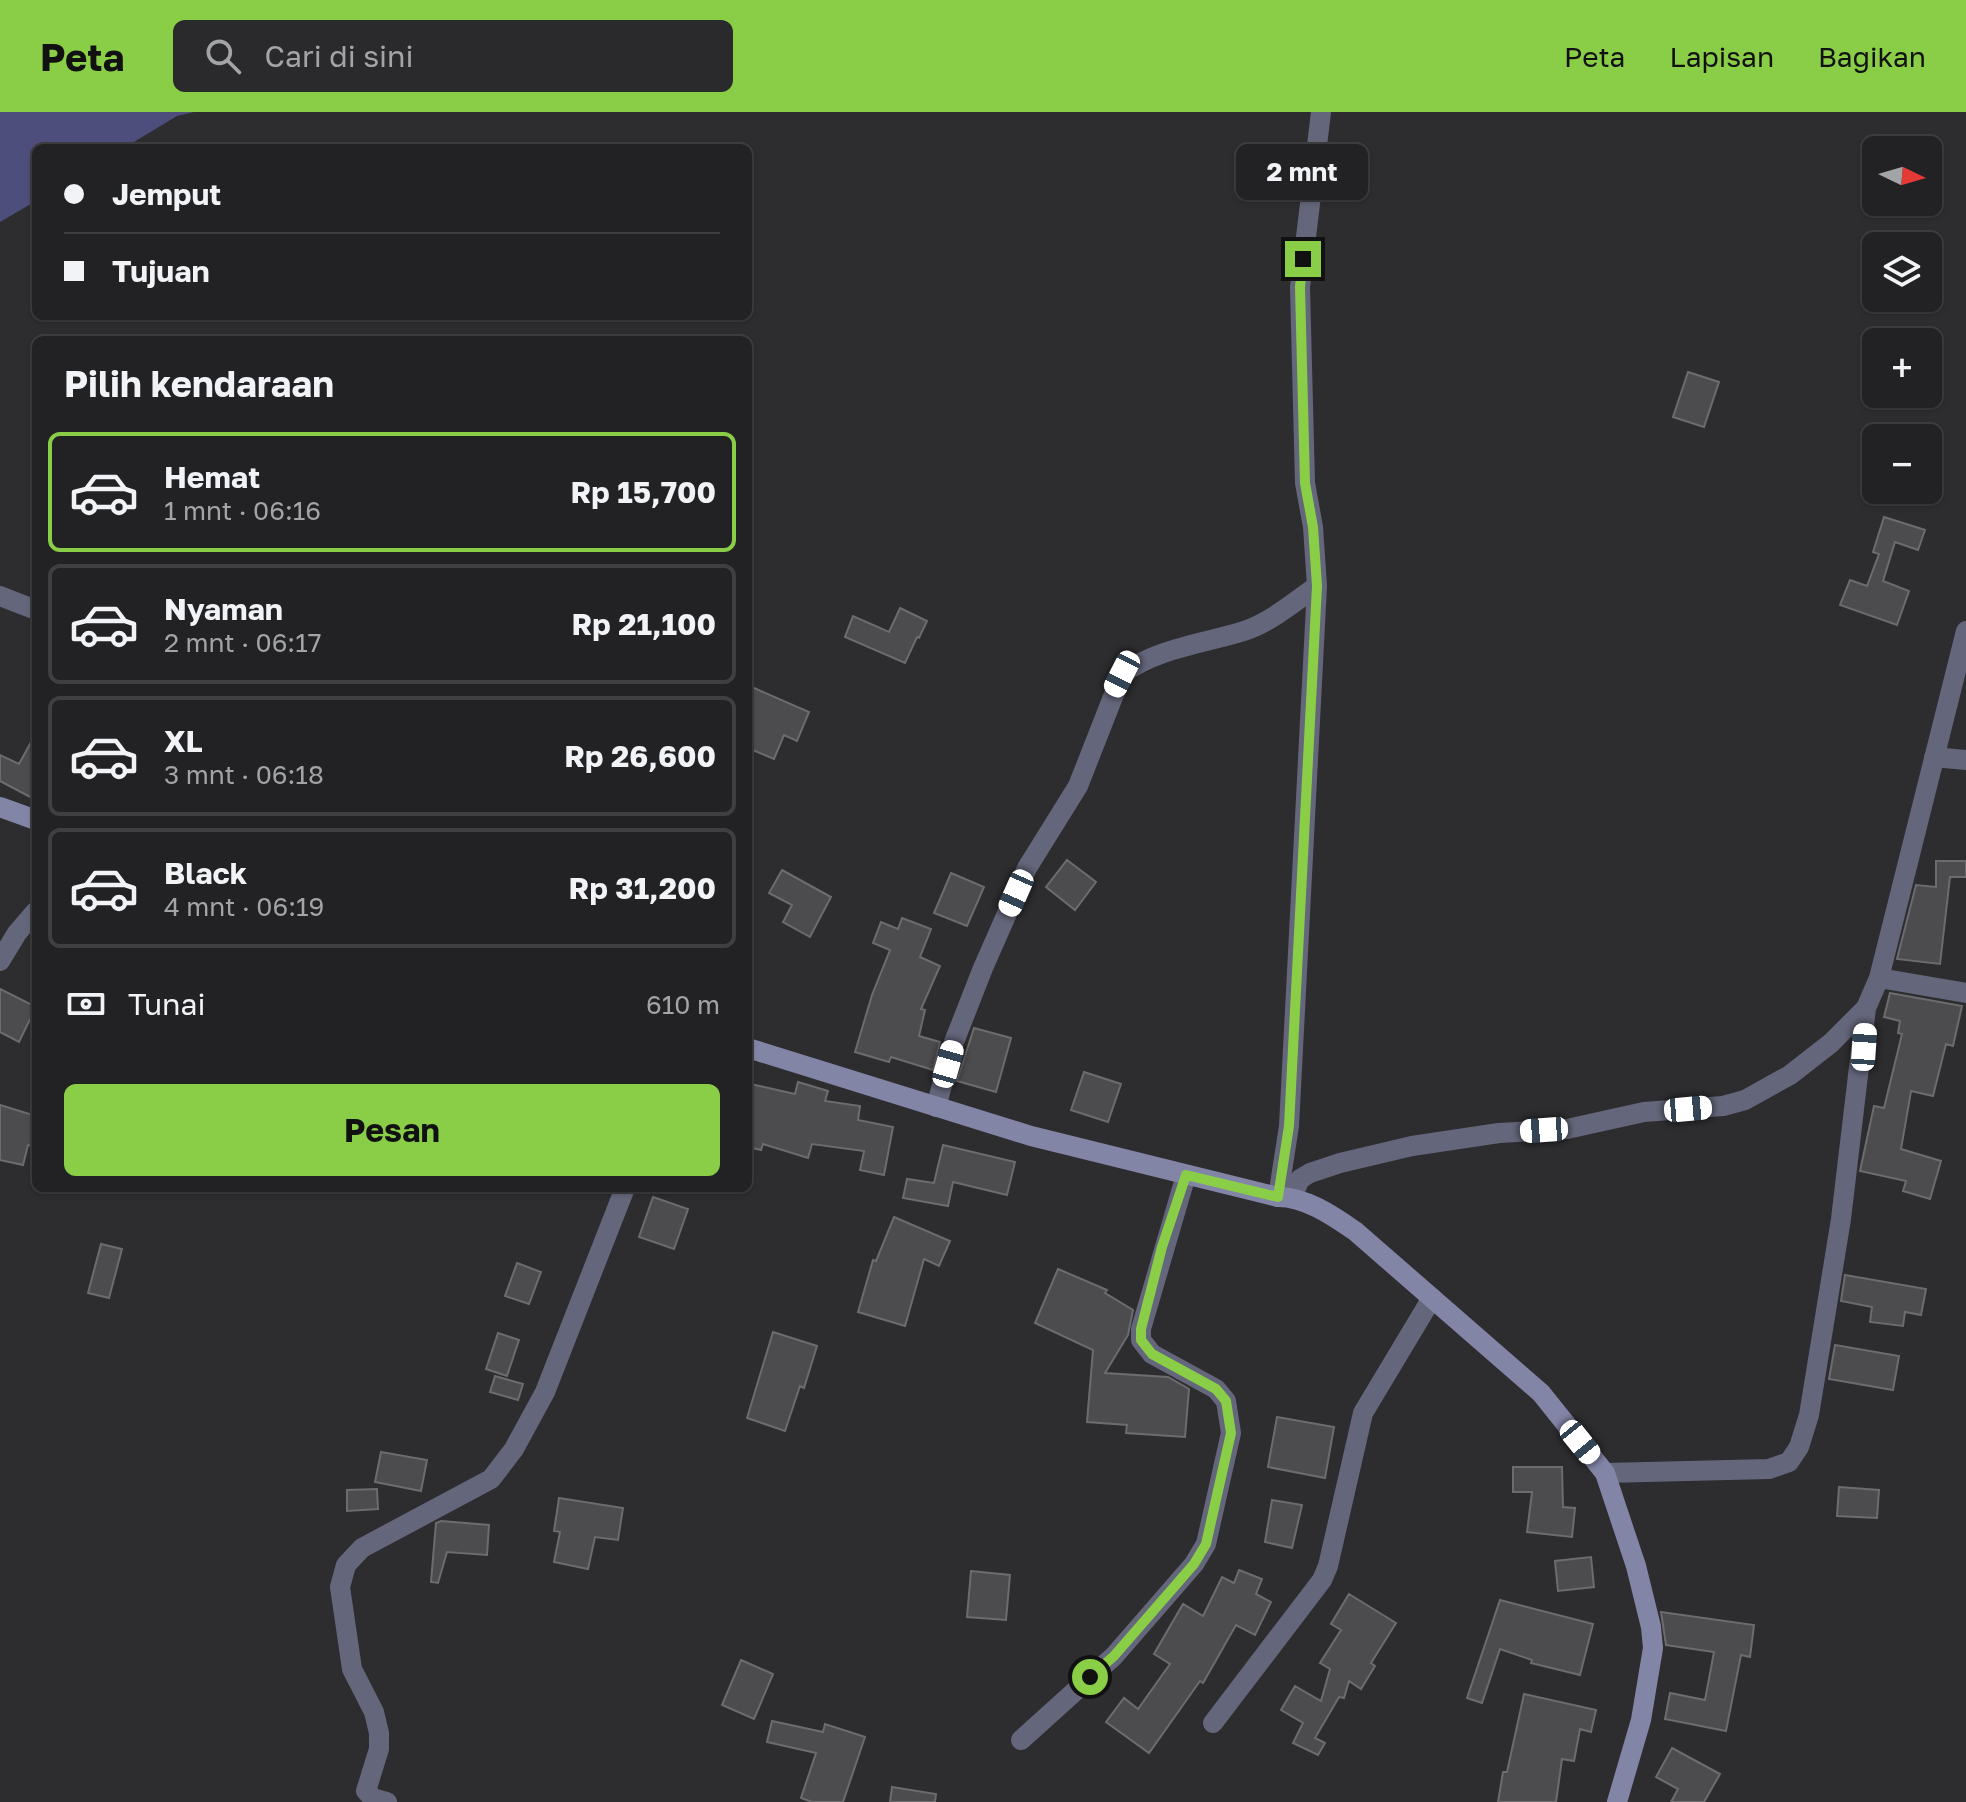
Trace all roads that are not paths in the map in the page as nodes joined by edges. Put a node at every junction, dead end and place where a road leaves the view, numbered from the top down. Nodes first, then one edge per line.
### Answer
1 (1321, 112) edge
2 (1317, 586) junction
3 (0, 596) edge
4 (32, 608) edge
5 (1966, 631) edge
6 (1934, 757) junction
7 (1966, 760) edge
8 (0, 807) edge
9 (32, 819) edge
10 (32, 916) edge
11 (0, 961) edge
12 (1879, 978) junction
13 (1966, 993) edge
14 (1866, 1008) junction
15 (752, 1049) edge
16 (936, 1107) junction
17 (1186, 1175) junction
18 (623, 1192) edge
19 (1285, 1197) junction
20 (1432, 1298) junction
21 (1605, 1473) junction
22 (1213, 1723) dead end
23 (1021, 1740) dead end
24 (387, 1802) edge
25 (1617, 1802) edge

1 - 2 street
2 - 16 street
2 - 19 street
3 - 4 street
5 - 6 street
6 - 7 street
6 - 12 street
8 - 9 street
10 - 11 street
12 - 13 street
12 - 14 street
14 - 19 street
14 - 21 street
15 - 16 street
16 - 17 street
17 - 19 street
17 - 23 street
18 - 24 street
19 - 20 street
20 - 21 street
20 - 22 street
21 - 25 street

